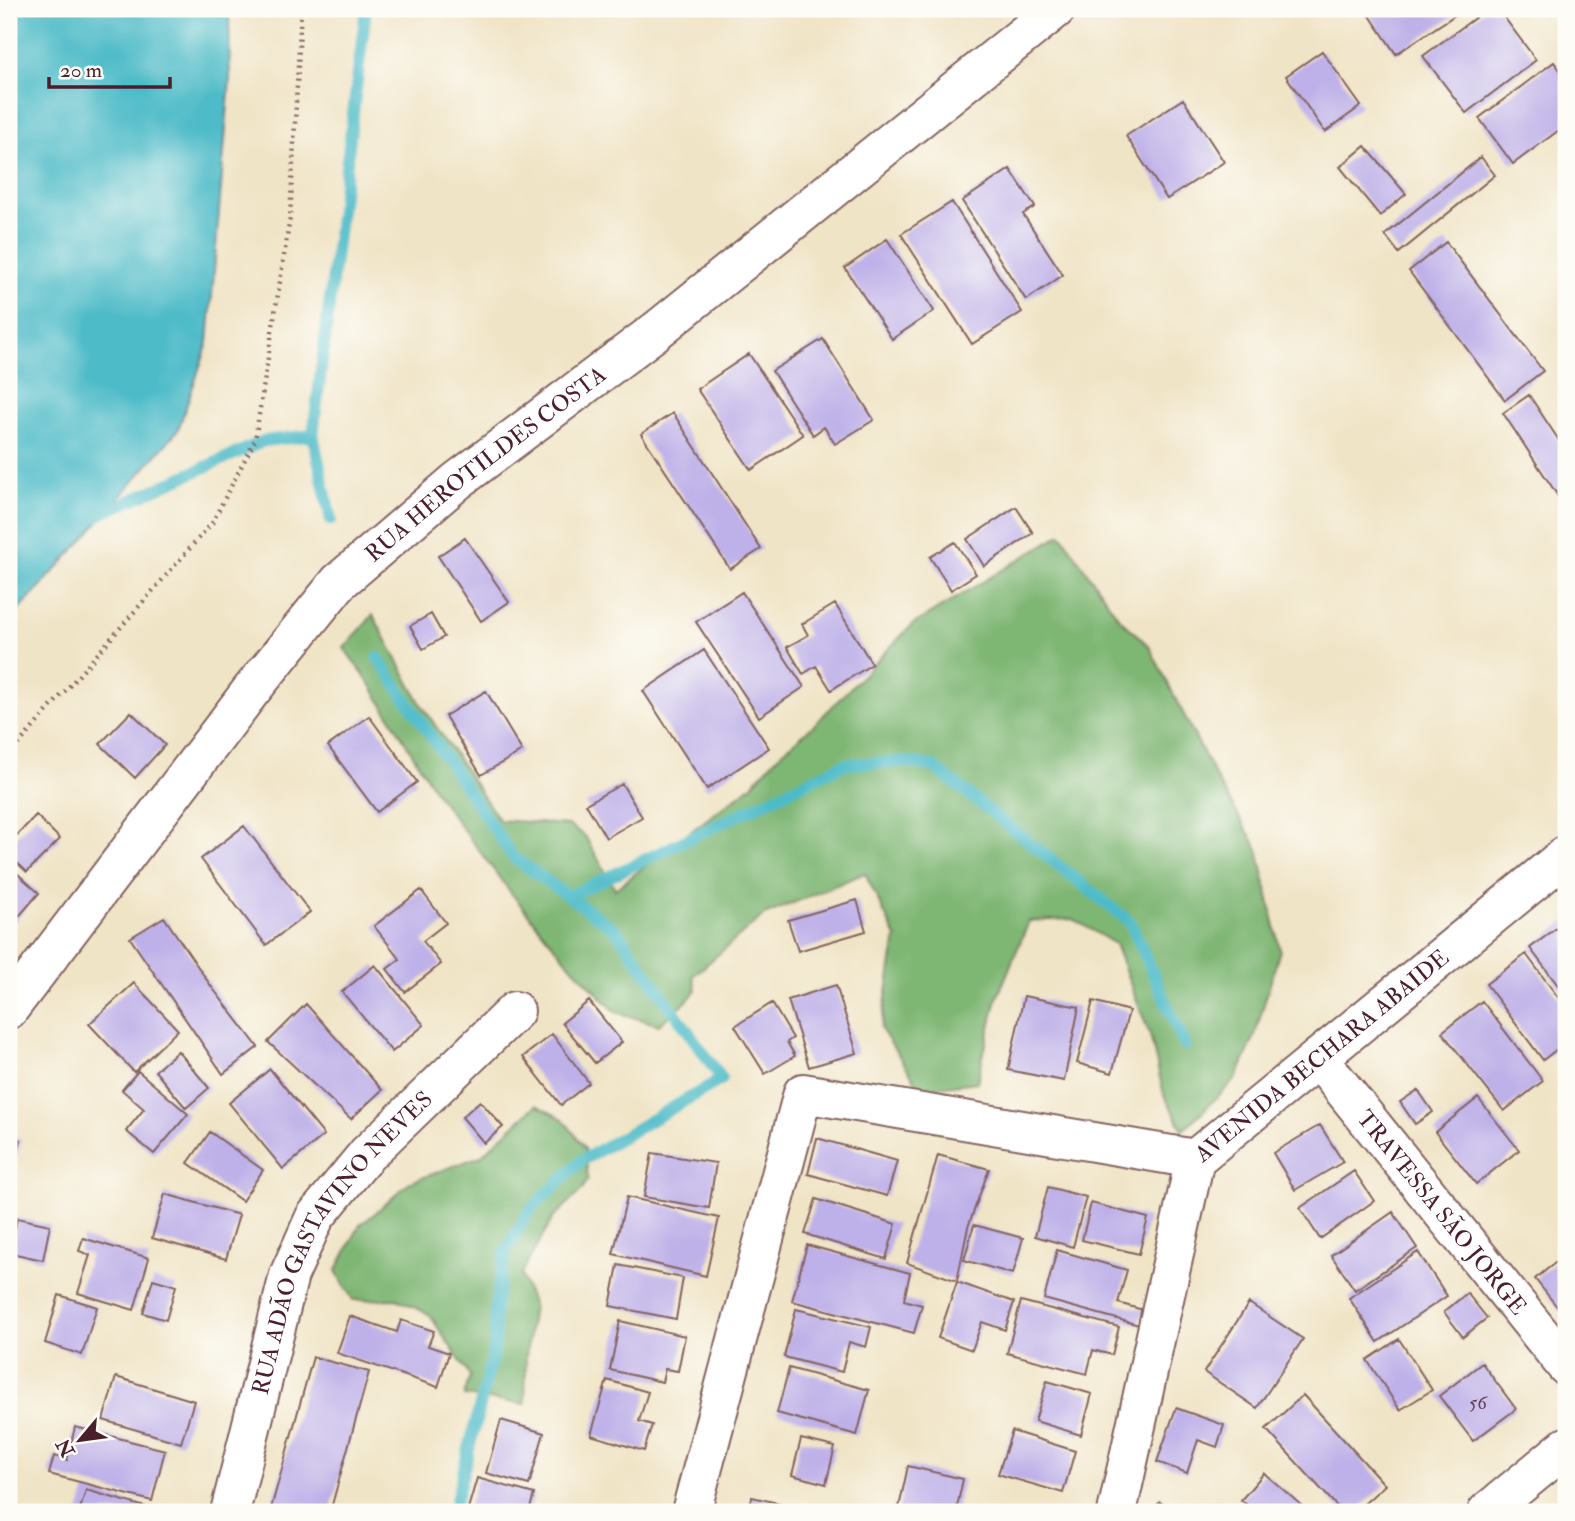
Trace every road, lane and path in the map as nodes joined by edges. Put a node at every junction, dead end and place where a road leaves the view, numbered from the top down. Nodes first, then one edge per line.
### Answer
1 (301, 9) edge
2 (1056, 9) edge
3 (9, 755) edge
4 (1566, 855) edge
5 (9, 1009) edge
6 (515, 1011) dead end
7 (1318, 1058) junction
8 (1195, 1159) junction
9 (1566, 1366) edge
10 (1566, 1447) edge
11 (230, 1512) edge
12 (691, 1512) edge
13 (1117, 1512) edge
14 (1487, 1512) edge

1 - 3 path
2 - 5 street, RUA HEROTILDES COSTA
4 - 7 street, AVENIDA BECHARA ABAIDE
6 - 11 street, RUA ADÃO GASTAVINO NEVES
7 - 8 street, AVENIDA BECHARA ABAIDE
7 - 9 street, TRAVESSA SÃO JORGE
8 - 12 street
8 - 13 street, AVENIDA BECHARA ABAIDE
10 - 14 street

